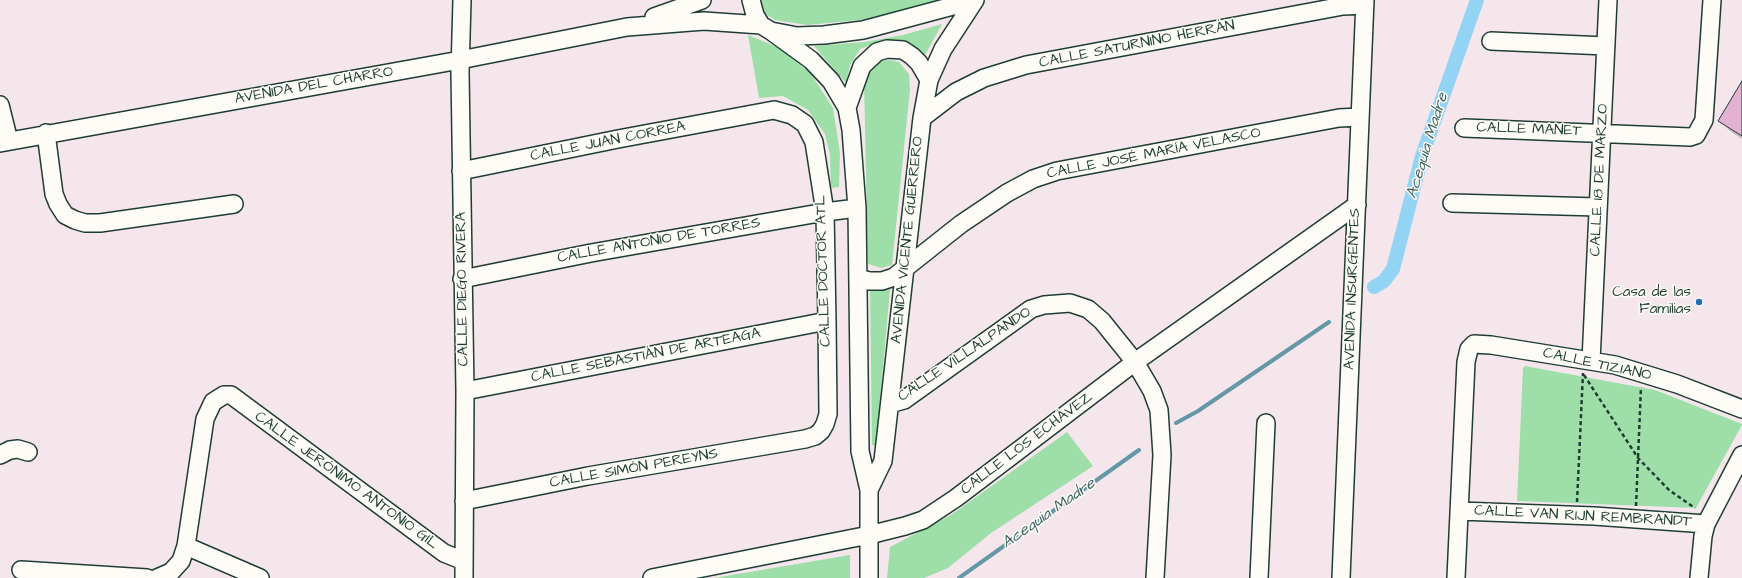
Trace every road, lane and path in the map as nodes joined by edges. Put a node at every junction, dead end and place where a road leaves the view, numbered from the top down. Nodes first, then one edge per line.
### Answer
1 (462, 0) edge
2 (702, 0) edge
3 (752, 0) edge
4 (975, 0) edge
5 (1608, 0) edge
6 (1712, 0) edge
7 (1365, 2) edge
8 (627, 27) junction
9 (766, 28) junction
10 (1491, 41) dead end
11 (1606, 46) junction
12 (460, 60) junction
13 (929, 80) junction
14 (0, 105) edge
15 (847, 108) junction
16 (755, 113) joint
17 (1360, 117) junction
18 (922, 118) junction
19 (1464, 128) dead end
20 (1602, 132) junction
21 (46, 133) junction
22 (4, 142) edge
23 (461, 172) junction
24 (1452, 203) dead end
25 (234, 204) dead end
26 (1356, 205) junction
27 (1598, 207) junction
28 (857, 208) junction
29 (825, 212) junction
30 (905, 269) junction
31 (858, 278) junction
32 (462, 279) junction
33 (827, 321) junction
34 (1591, 361) junction
35 (1135, 362) junction
36 (1641, 382) dead end
37 (465, 391) junction
38 (890, 404) junction
39 (1742, 409) edge
40 (1266, 423) dead end
41 (805, 439) joint
42 (28, 452) dead end
43 (0, 455) edge
44 (1742, 455) edge
45 (1638, 458) junction
46 (870, 490) junction
47 (464, 501) junction
48 (1577, 505) dead end
49 (1636, 508) dead end
50 (1460, 511) junction
51 (1702, 517) junction
52 (869, 535) junction
53 (186, 546) junction
54 (464, 561) junction
55 (21, 570) dead end
56 (147, 578) edge
57 (157, 578) edge
58 (260, 578) edge
59 (464, 578) edge
60 (652, 578) edge
61 (869, 578) edge
62 (1155, 578) edge
63 (1259, 578) edge
64 (1341, 578) edge
65 (1456, 578) edge
66 (1699, 578) edge

1 - 12 street, CALLE DIEGO RIVERA
2 - 8 street, AVENIDA DEL CHARRO
3 - 9 street
4 - 9 street, AVENIDA DEL CHARRO
4 - 13 street, AVENIDA VICENTE GUERRERO
5 - 11 street, CALLE 18 DE MARZO
6 - 20 street, CALLE MANET
7 - 17 street, AVENIDA INSURGENTES
7 - 18 street, CALLE SATURNINO HERRÁN
8 - 9 street, AVENIDA DEL CHARRO
8 - 12 street, AVENIDA DEL CHARRO
9 - 15 street, AVENIDA VICENTE GUERRERO
10 - 11 street
11 - 20 street, CALLE 18 DE MARZO
12 - 21 street, AVENIDA DEL CHARRO
12 - 23 street, CALLE DIEGO RIVERA
13 - 15 street
13 - 18 street, AVENIDA VICENTE GUERRERO
14 - 22 street
15 - 28 street, AVENIDA VICENTE GUERRERO
16 - 23 street, CALLE JUAN CORREA
16 - 29 street, CALLE DOCTOR ATL
17 - 26 street, AVENIDA INSURGENTES
17 - 30 street, CALLE JOSÉ MARÍA VELASCO
18 - 30 street, AVENIDA VICENTE GUERRERO
19 - 20 street, CALLE MANET
20 - 27 street, CALLE 18 DE MARZO
21 - 22 street, AVENIDA DEL CHARRO
21 - 25 street
23 - 32 street, CALLE DIEGO RIVERA
24 - 27 street
26 - 35 street, CALLE LOS ECHÁVEZ
26 - 64 street, AVENIDA INSURGENTES
27 - 34 street, CALLE 18 DE MARZO
28 - 29 street, CALLE ANTONIO DE TORRES
28 - 31 street, AVENIDA VICENTE GUERRERO
29 - 32 street, CALLE ANTONIO DE TORRES
29 - 33 street, CALLE DOCTOR ATL
30 - 31 street, CALLE JOSÉ MARÍA VELASCO
30 - 38 street, AVENIDA VICENTE GUERRERO
31 - 46 street, AVENIDA VICENTE GUERRERO
32 - 37 street, CALLE DIEGO RIVERA
33 - 37 street, CALLE SEBASTIÁN DE ARTEAGA
33 - 41 street, CALLE DOCTOR ATL
34 - 39 street, CALLE TIZIANO
34 - 50 street, CALLE TIZIANO
35 - 38 street, CALLE VILLALPANDO
35 - 52 street, CALLE LOS ECHÁVEZ
35 - 62 street, CALLE VILLALPANDO
36 - 45 path
37 - 47 street, CALLE DIEGO RIVERA
38 - 46 street, AVENIDA VICENTE GUERRERO
40 - 63 street
41 - 47 street, CALLE SIMÓN PEREYNS
42 - 43 street
44 - 51 street
45 - 48 path
45 - 49 path
45 - 51 path
46 - 52 street, AVENIDA VICENTE GUERRERO
47 - 54 street, CALLE DIEGO RIVERA
50 - 51 street, CALLE VAN RIJN REMBRANDT
50 - 65 street
51 - 66 street
52 - 60 street, CALLE LOS ECHÁVEZ
52 - 61 street, AVENIDA VICENTE GUERRERO
53 - 54 street, CALLE JERÓNIMO ANTONIO GIL
53 - 57 street
53 - 58 street
54 - 59 street, CALLE DIEGO RIVERA
55 - 56 street

